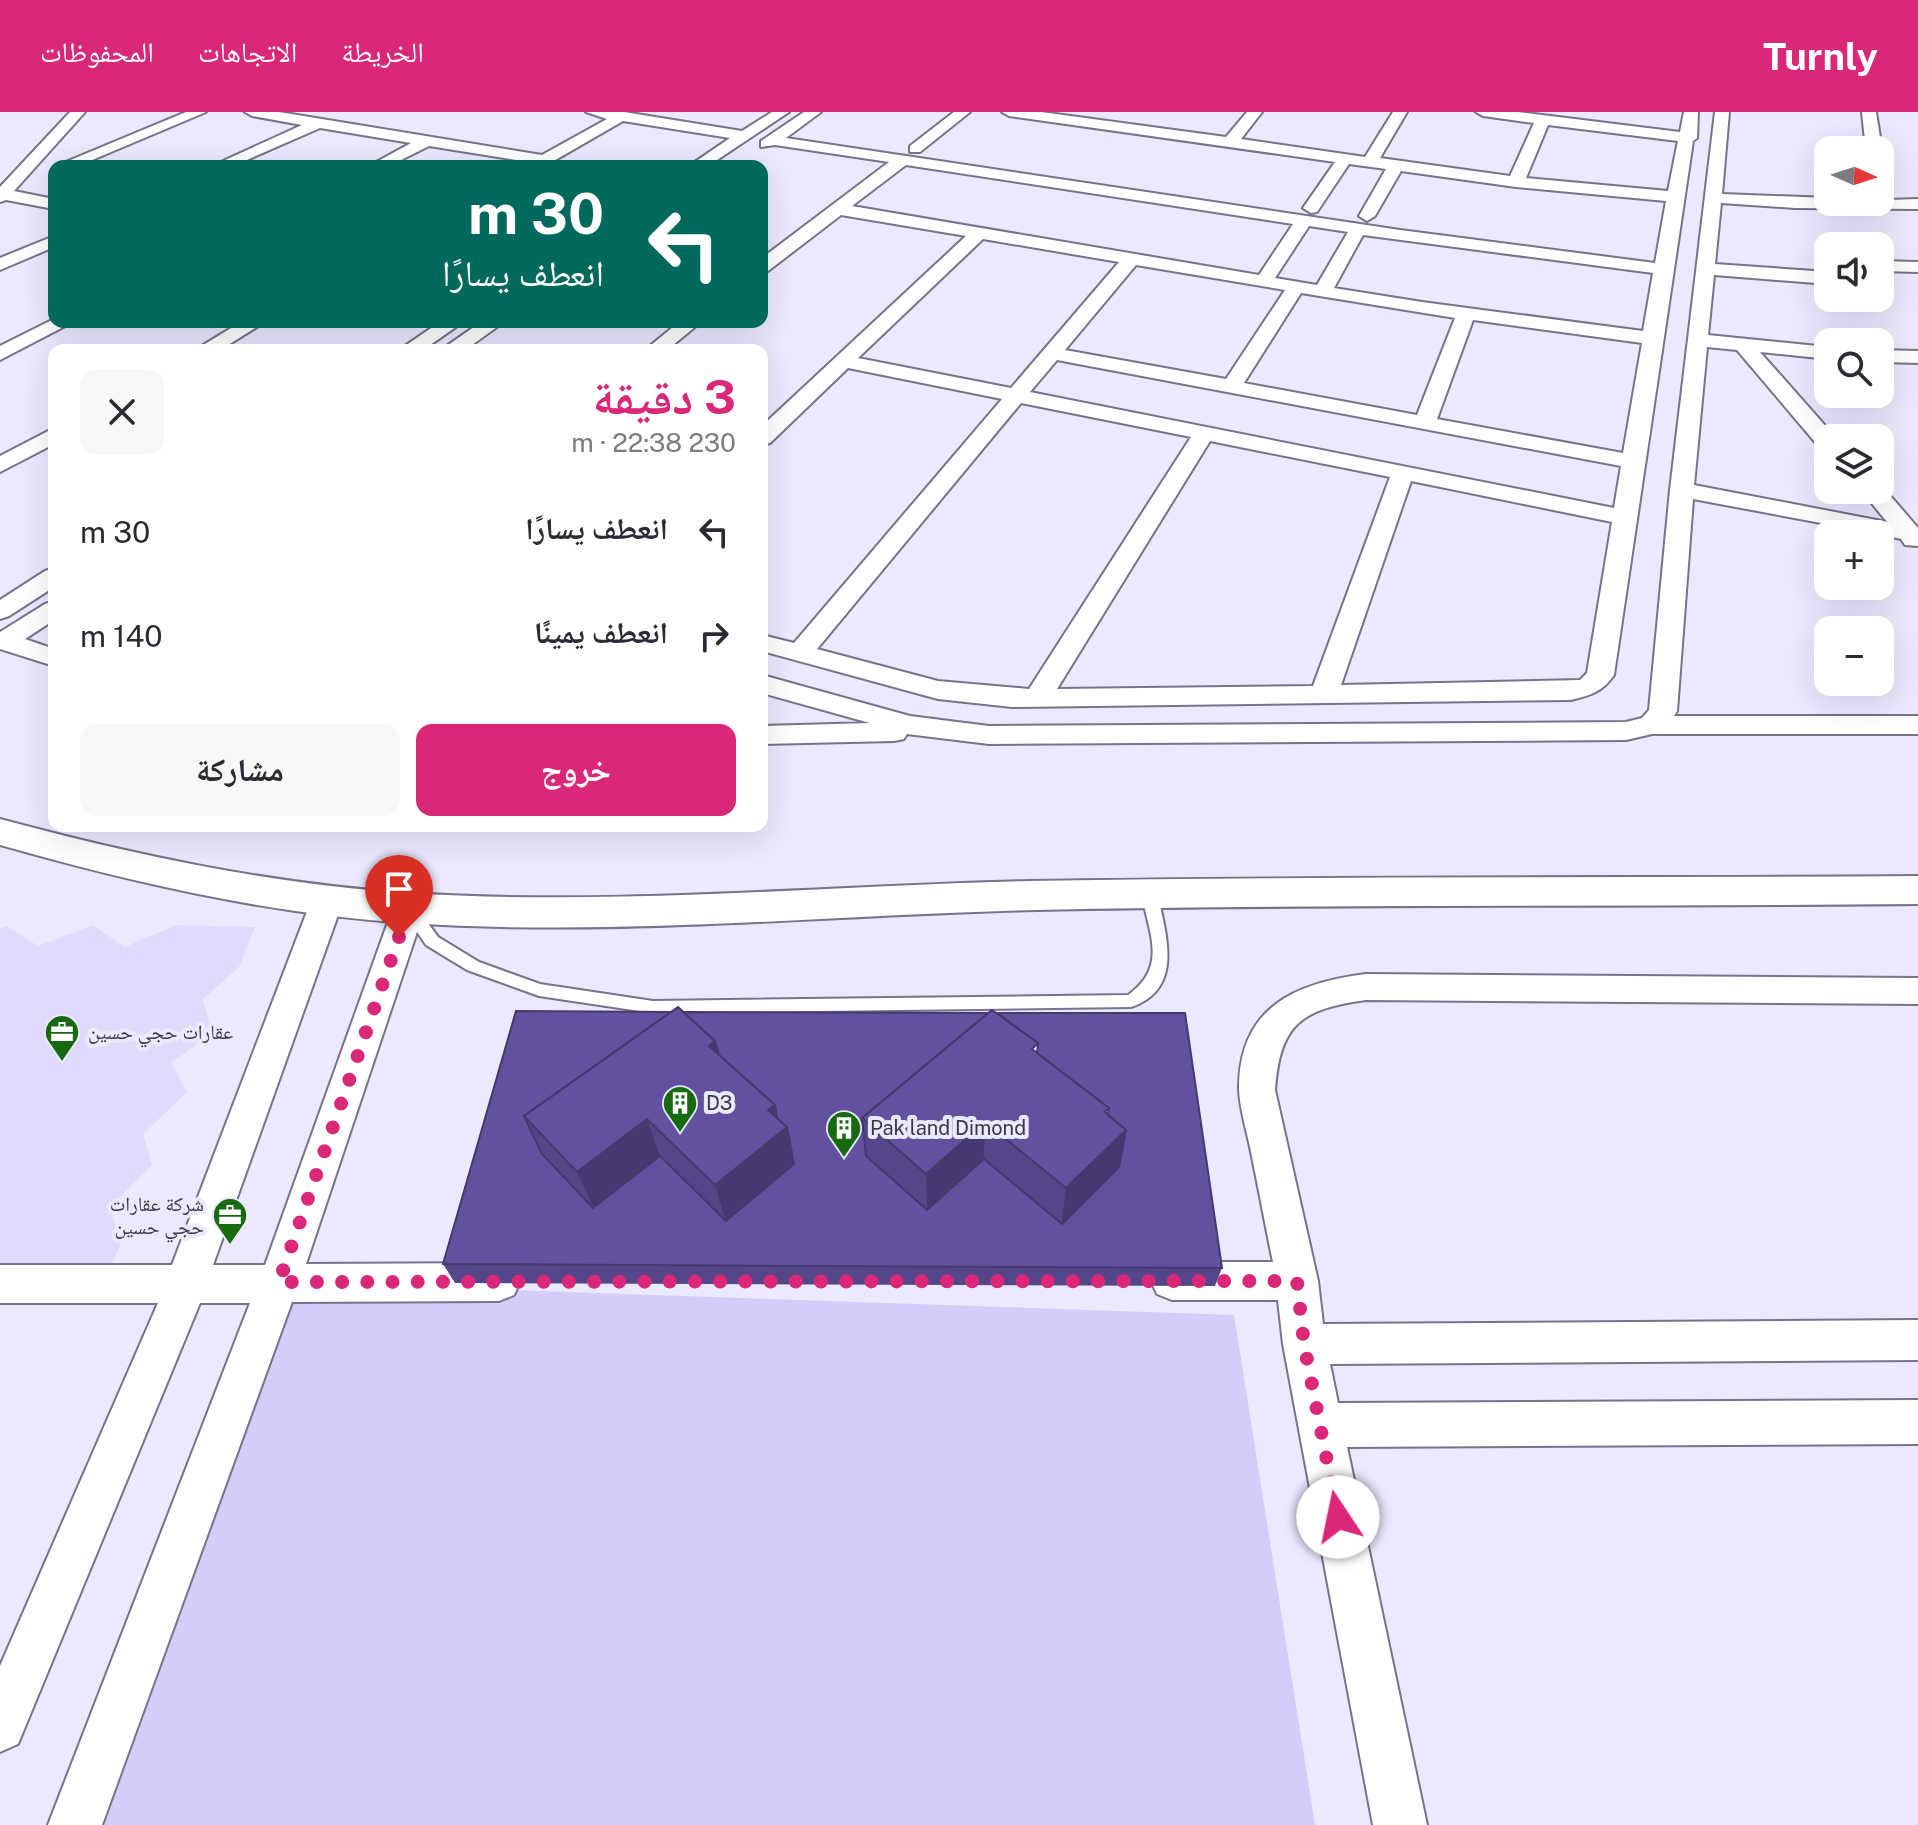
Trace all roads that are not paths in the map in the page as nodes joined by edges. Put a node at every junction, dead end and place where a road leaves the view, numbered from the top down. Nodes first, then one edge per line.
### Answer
1 (78, 112) edge
2 (199, 112) edge
3 (252, 112) edge
4 (593, 112) edge
5 (665, 112) edge
6 (782, 112) edge
7 (814, 112) edge
8 (963, 112) edge
9 (1009, 112) edge
10 (1108, 112) edge
11 (1255, 112) edge
12 (1400, 112) edge
13 (1483, 112) edge
14 (1722, 112) edge
15 (1869, 112) edge
16 (622, 116) junction
17 (1543, 120) junction
18 (1686, 120) edge
19 (318, 123) junction
20 (1095, 124) junction
21 (759, 126) junction
22 (787, 130) junction
23 (744, 136) junction
24 (1872, 136) edge
25 (427, 141) junction
26 (1230, 143) junction
27 (908, 154) junction
28 (1345, 158) junction
29 (77, 160) edge
30 (234, 160) edge
31 (389, 160) edge
32 (524, 160) edge
33 (544, 160) edge
34 (706, 160) edge
35 (1370, 162) junction
36 (30, 164) junction
37 (48, 165) edge
38 (1396, 165) junction
39 (1516, 182) junction
40 (1, 196) edge
41 (1675, 197) junction
42 (1714, 198) junction
43 (1814, 199) edge
44 (1894, 201) edge
45 (48, 203) edge
46 (1918, 204) edge
47 (838, 209) junction
48 (1308, 214) junction
49 (1362, 222) junction
50 (979, 233) junction
51 (48, 244) edge
52 (1131, 259) junction
53 (768, 262) edge
54 (1664, 262) junction
55 (1706, 262) junction
56 (1814, 264) edge
57 (0, 265) edge
58 (1894, 266) edge
59 (1918, 267) edge
60 (1814, 276) edge
61 (1894, 280) edge
62 (1264, 281) junction
63 (1918, 281) edge
64 (1296, 287) junction
65 (1323, 291) junction
66 (1466, 314) junction
67 (51, 328) edge
68 (244, 328) edge
69 (444, 328) edge
70 (485, 328) edge
71 (683, 328) edge
72 (1652, 338) junction
73 (1697, 340) junction
74 (216, 344) edge
75 (418, 344) edge
76 (460, 344) edge
77 (663, 344) edge
78 (1743, 345) junction
79 (1814, 352) edge
80 (1051, 353) junction
81 (0, 354) edge
82 (1894, 356) edge
83 (1918, 357) edge
84 (844, 361) junction
85 (1231, 387) junction
86 (1016, 395) junction
87 (1425, 423) junction
88 (1814, 427) edge
89 (768, 432) edge
90 (1204, 433) junction
91 (48, 438) edge
92 (1633, 462) junction
93 (0, 465) edge
94 (1403, 472) junction
95 (1682, 490) junction
96 (1884, 504) edge
97 (1624, 517) junction
98 (1914, 541) edge
99 (48, 580) edge
100 (0, 611) edge
101 (48, 613) edge
102 (2, 641) edge
103 (768, 645) edge
104 (800, 653) junction
105 (48, 656) edge
106 (768, 686) edge
107 (1324, 693) junction
108 (1037, 698) junction
109 (1652, 725) junction
110 (1918, 725) edge
111 (949, 732) junction
112 (768, 735) edge
113 (0, 832) edge
114 (1918, 890) edge
115 (1150, 896) junction
116 (327, 901) junction
117 (409, 908) junction
118 (1918, 991) edge
119 (1138, 1281) edge
120 (1297, 1281) junction
121 (279, 1282) junction
122 (533, 1282) edge
123 (0, 1284) edge
124 (185, 1286) junction
125 (1918, 1340) edge
126 (1304, 1344) junction
127 (1918, 1422) edge
128 (1320, 1425) junction
129 (0, 1726) edge
130 (75, 1825) edge
131 (1400, 1825) edge

1 - 36 street
2 - 29 street
3 - 19 street
4 - 16 street
5 - 21 street
6 - 21 street
7 - 22 street
8 - 27 street
9 - 20 street
10 - 20 street
11 - 26 street
12 - 35 street
13 - 17 street
14 - 42 street
15 - 24 street
16 - 23 street
16 - 33 street
17 - 18 street
17 - 39 street
18 - 41 street
19 - 25 street
19 - 30 street
20 - 26 street
21 - 23 street
22 - 27 street
22 - 27 street
23 - 34 street
25 - 31 street
25 - 32 street
26 - 28 street
27 - 47 street
27 - 48 street
28 - 35 street
28 - 48 street
35 - 38 street
36 - 37 street
36 - 40 street
38 - 39 street
38 - 49 street
39 - 41 street
40 - 45 street
41 - 54 street
42 - 43 street
42 - 55 street
44 - 46 street
47 - 50 street
47 - 53 street
48 - 49 street
48 - 62 street
49 - 54 street
49 - 65 street
50 - 52 street
50 - 84 street
51 - 57 street
52 - 62 street
52 - 80 street
54 - 72 street
55 - 56 street
55 - 60 street
55 - 73 street
58 - 59 street
61 - 63 street
62 - 64 street
64 - 65 street
64 - 85 street
65 - 66 street
66 - 72 street
66 - 87 street
67 - 81 street
68 - 74 street
69 - 75 street
70 - 76 street
71 - 77 street
72 - 92 street
73 - 78 street
73 - 95 street
78 - 79 street
78 - 88 street
80 - 85 street
80 - 86 street
82 - 83 street
84 - 86 street
84 - 89 street
85 - 87 street
86 - 90 street
86 - 104 street
87 - 92 street
90 - 94 street
90 - 108 street
91 - 93 street
92 - 97 street
94 - 97 street
94 - 107 street
95 - 98 street
95 - 109 street
96 - 98 street
97 - 107 street
99 - 100 street
101 - 102 street
102 - 105 street
103 - 104 street
104 - 108 street
106 - 111 street
107 - 108 street
109 - 110 street
109 - 111 street
111 - 112 street
113 - 116 street
114 - 115 street
115 - 117 street
115 - 117 lane
116 - 117 street
116 - 124 street
117 - 121 street
118 - 120 street
119 - 120 street
120 - 126 street
121 - 122 street
121 - 124 street
121 - 130 street
123 - 124 street
124 - 129 street
125 - 126 street
126 - 128 street
127 - 128 street
128 - 131 street

